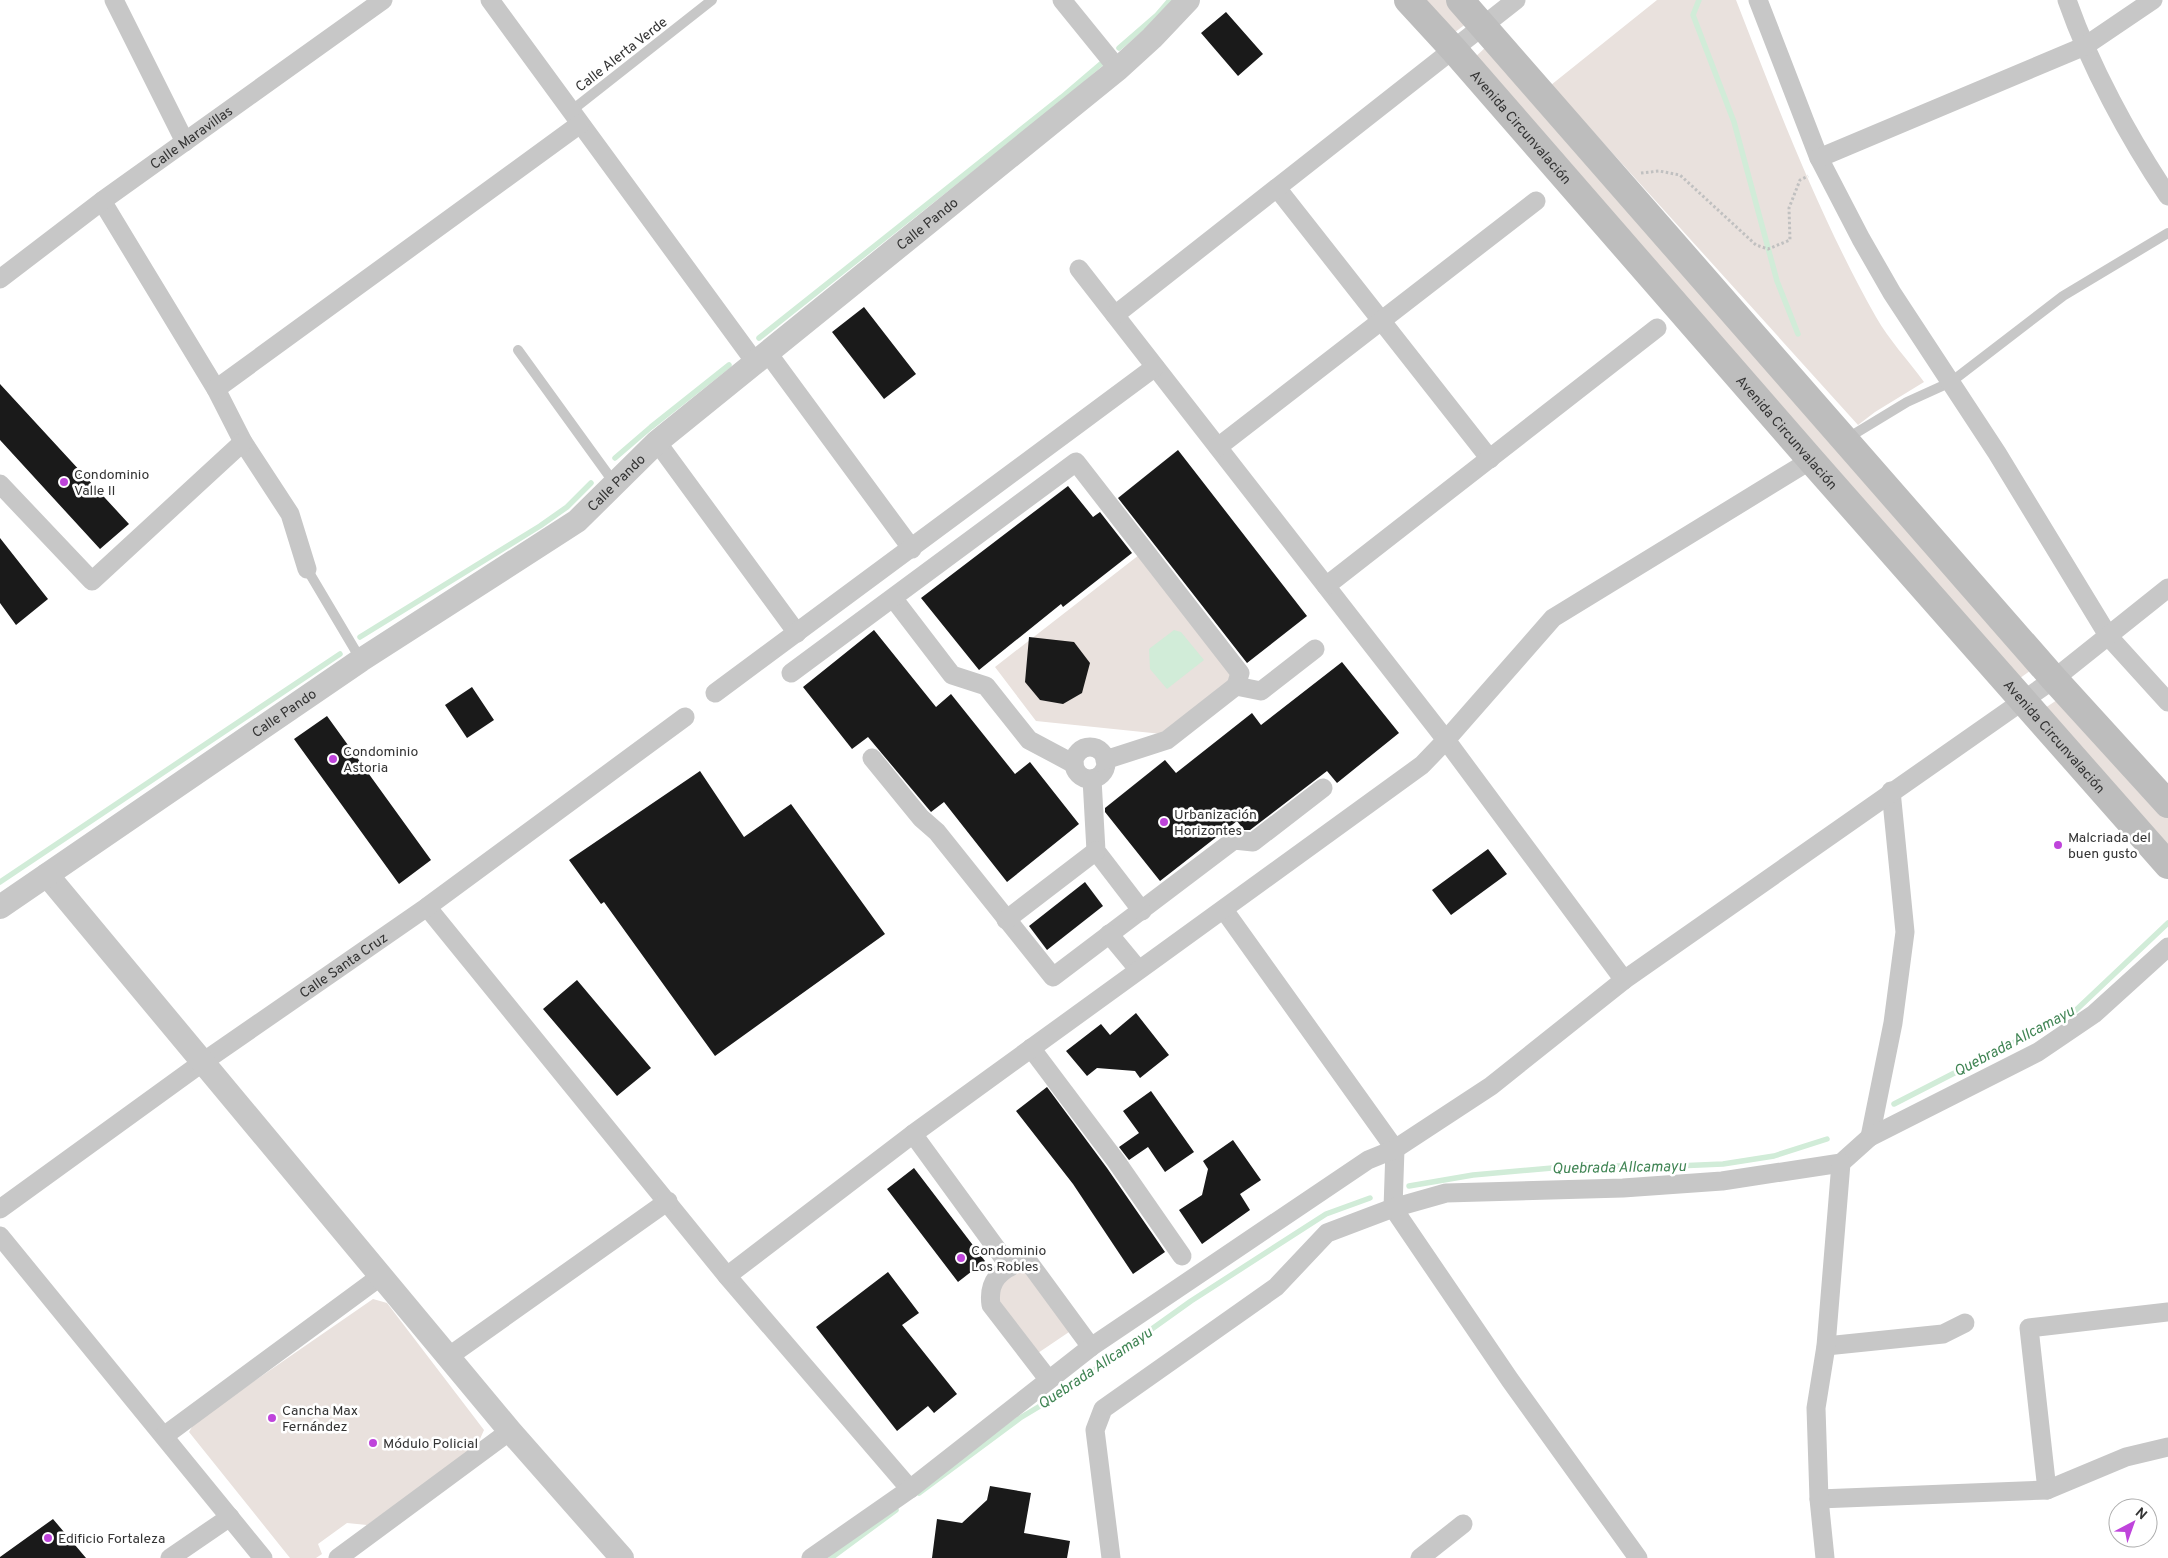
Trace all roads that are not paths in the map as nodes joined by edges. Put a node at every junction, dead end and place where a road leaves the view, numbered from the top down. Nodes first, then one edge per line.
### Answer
1 (114, 0) edge
2 (383, 0) edge
3 (490, 0) edge
4 (712, 0) edge
5 (1062, 0) edge
6 (1188, 0) edge
7 (1408, 0) edge
8 (1460, 0) edge
9 (1516, 0) edge
10 (1758, 0) edge
11 (2066, 0) edge
12 (2153, 0) edge
13 (1483, 26) junction
14 (2085, 46) junction
15 (1454, 50) junction
16 (1118, 68) junction
17 (575, 117) junction
18 (185, 142) junction
19 (1822, 162) junction
20 (1277, 188) junction
21 (2168, 196) edge
22 (102, 201) junction
23 (1536, 201) dead end
24 (2168, 233) edge
25 (1079, 269) dead end
26 (0, 279) edge
27 (1115, 315) junction
28 (1381, 321) junction
29 (1656, 328) dead end
30 (518, 350) dead end
31 (761, 357) junction
32 (1155, 367) junction
33 (1951, 382) junction
34 (216, 389) junction
35 (1845, 440) junction
36 (243, 442) junction
37 (657, 442) junction
38 (1218, 447) junction
39 (1490, 459) junction
40 (1811, 460) junction
41 (0, 484) edge
42 (615, 484) junction
43 (912, 549) junction
44 (307, 569) joint
45 (1326, 586) junction
46 (2168, 588) edge
47 (893, 598) junction
48 (797, 633) junction
49 (2109, 637) junction
50 (1315, 649) dead end
51 (361, 660) junction
52 (790, 673) dead end
53 (2054, 679) junction
54 (1236, 686) junction
55 (715, 693) dead end
56 (2022, 700) junction
57 (2168, 702) edge
58 (685, 717) dead end
59 (1446, 740) junction
60 (872, 758) dead end
61 (1105, 760) junction
62 (1074, 764) junction
63 (1092, 779) junction
64 (1323, 788) dead end
65 (1891, 791) junction
66 (2168, 804) edge
67 (1096, 851) junction
68 (2168, 865) edge
69 (47, 875) junction
70 (0, 906) edge
71 (426, 907) junction
72 (1224, 910) junction
73 (1142, 911) junction
74 (1006, 920) junction
75 (1109, 934) junction
76 (2168, 947) edge
77 (1138, 969) junction
78 (1624, 980) junction
79 (1031, 1048) junction
80 (203, 1062) junction
81 (913, 1134) junction
82 (1870, 1137) junction
83 (1395, 1149) junction
84 (1841, 1163) junction
85 (668, 1201) junction
86 (1393, 1208) junction
87 (0, 1209) edge
88 (0, 1236) edge
89 (1182, 1256) dead end
90 (1010, 1266) junction
91 (381, 1276) junction
92 (728, 1276) junction
93 (2168, 1312) edge
94 (1965, 1323) dead end
95 (1826, 1346) junction
96 (1091, 1347) junction
97 (448, 1356) junction
98 (1048, 1379) junction
99 (510, 1431) junction
100 (164, 1436) junction
101 (2168, 1447) edge
102 (910, 1489) junction
103 (2046, 1490) junction
104 (1819, 1499) junction
105 (230, 1517) junction
106 (1463, 1524) dead end
107 (170, 1558) edge
108 (263, 1558) edge
109 (338, 1558) edge
110 (622, 1558) edge
111 (811, 1558) edge
112 (1111, 1558) edge
113 (1420, 1558) edge
114 (1638, 1558) edge
115 (1825, 1558) edge

1 - 18 street
2 - 18 street, Calle Maravillas
3 - 17 street
4 - 17 lane, Calle Alerta Verde
5 - 16 street
6 - 16 street, Calle Pando
7 - 15 main road, Avenida Circunvalación
8 - 13 main road
9 - 13 street
10 - 19 street
11 - 14 street
12 - 14 street
13 - 15 street
13 - 35 main road
14 - 19 street
14 - 21 street
15 - 20 street
15 - 40 main road, Avenida Circunvalación
16 - 31 street, Calle Pando
17 - 31 street
17 - 34 street
18 - 22 street, Calle Maravillas
19 - 33 street
20 - 27 street
20 - 28 street
22 - 26 street, Calle Maravillas
22 - 34 street
23 - 28 street
24 - 33 lane
25 - 27 street
27 - 32 street
28 - 38 street
28 - 39 street
29 - 39 street
30 - 42 lane
31 - 37 street, Calle Pando
31 - 43 street
32 - 38 street
32 - 43 street
33 - 35 lane
33 - 49 street
34 - 36 street
35 - 53 main road
36 - 41 street
36 - 44 street
37 - 42 street, Calle Pando
37 - 48 street
38 - 45 street
39 - 45 street
40 - 56 main road, Avenida Circunvalación
40 - 59 street
42 - 51 street, Calle Pando
43 - 48 street
44 - 51 lane
45 - 59 street
46 - 49 street
47 - 52 street
47 - 54 street
47 - 62 street
48 - 55 street
49 - 53 street
49 - 57 street
50 - 54 street
51 - 69 street, Calle Pando
53 - 56 street
53 - 66 main road
54 - 61 street
56 - 65 street
56 - 68 main road, Avenida Circunvalación
58 - 71 street, Calle Santa Cruz
59 - 72 street
59 - 78 street
60 - 74 street
61 - 62 street
61 - 63 street
62 - 63 street
63 - 67 street
64 - 73 street
65 - 78 street
65 - 82 street
67 - 73 street
67 - 74 street
69 - 70 street, Calle Pando
69 - 80 street
71 - 80 street, Calle Santa Cruz
71 - 85 street
72 - 77 street
72 - 83 street
73 - 75 street
74 - 75 street
75 - 77 street
76 - 82 street
77 - 79 street
78 - 83 street
79 - 81 street
79 - 89 street
80 - 87 street, Calle Santa Cruz
80 - 91 street
81 - 90 street
81 - 92 street
82 - 84 street
83 - 86 street
83 - 96 street
84 - 86 street
84 - 95 street
85 - 92 street
85 - 97 street
86 - 112 street
86 - 114 street
88 - 100 street
90 - 96 street
90 - 98 street
91 - 97 street
91 - 100 street
92 - 102 street
93 - 103 street
94 - 95 street
95 - 104 street
96 - 98 street
97 - 99 street
98 - 102 street
99 - 109 street
99 - 110 street
100 - 105 street
101 - 103 street
102 - 111 street
103 - 104 street
104 - 115 street
105 - 107 street
105 - 108 street
106 - 113 street

